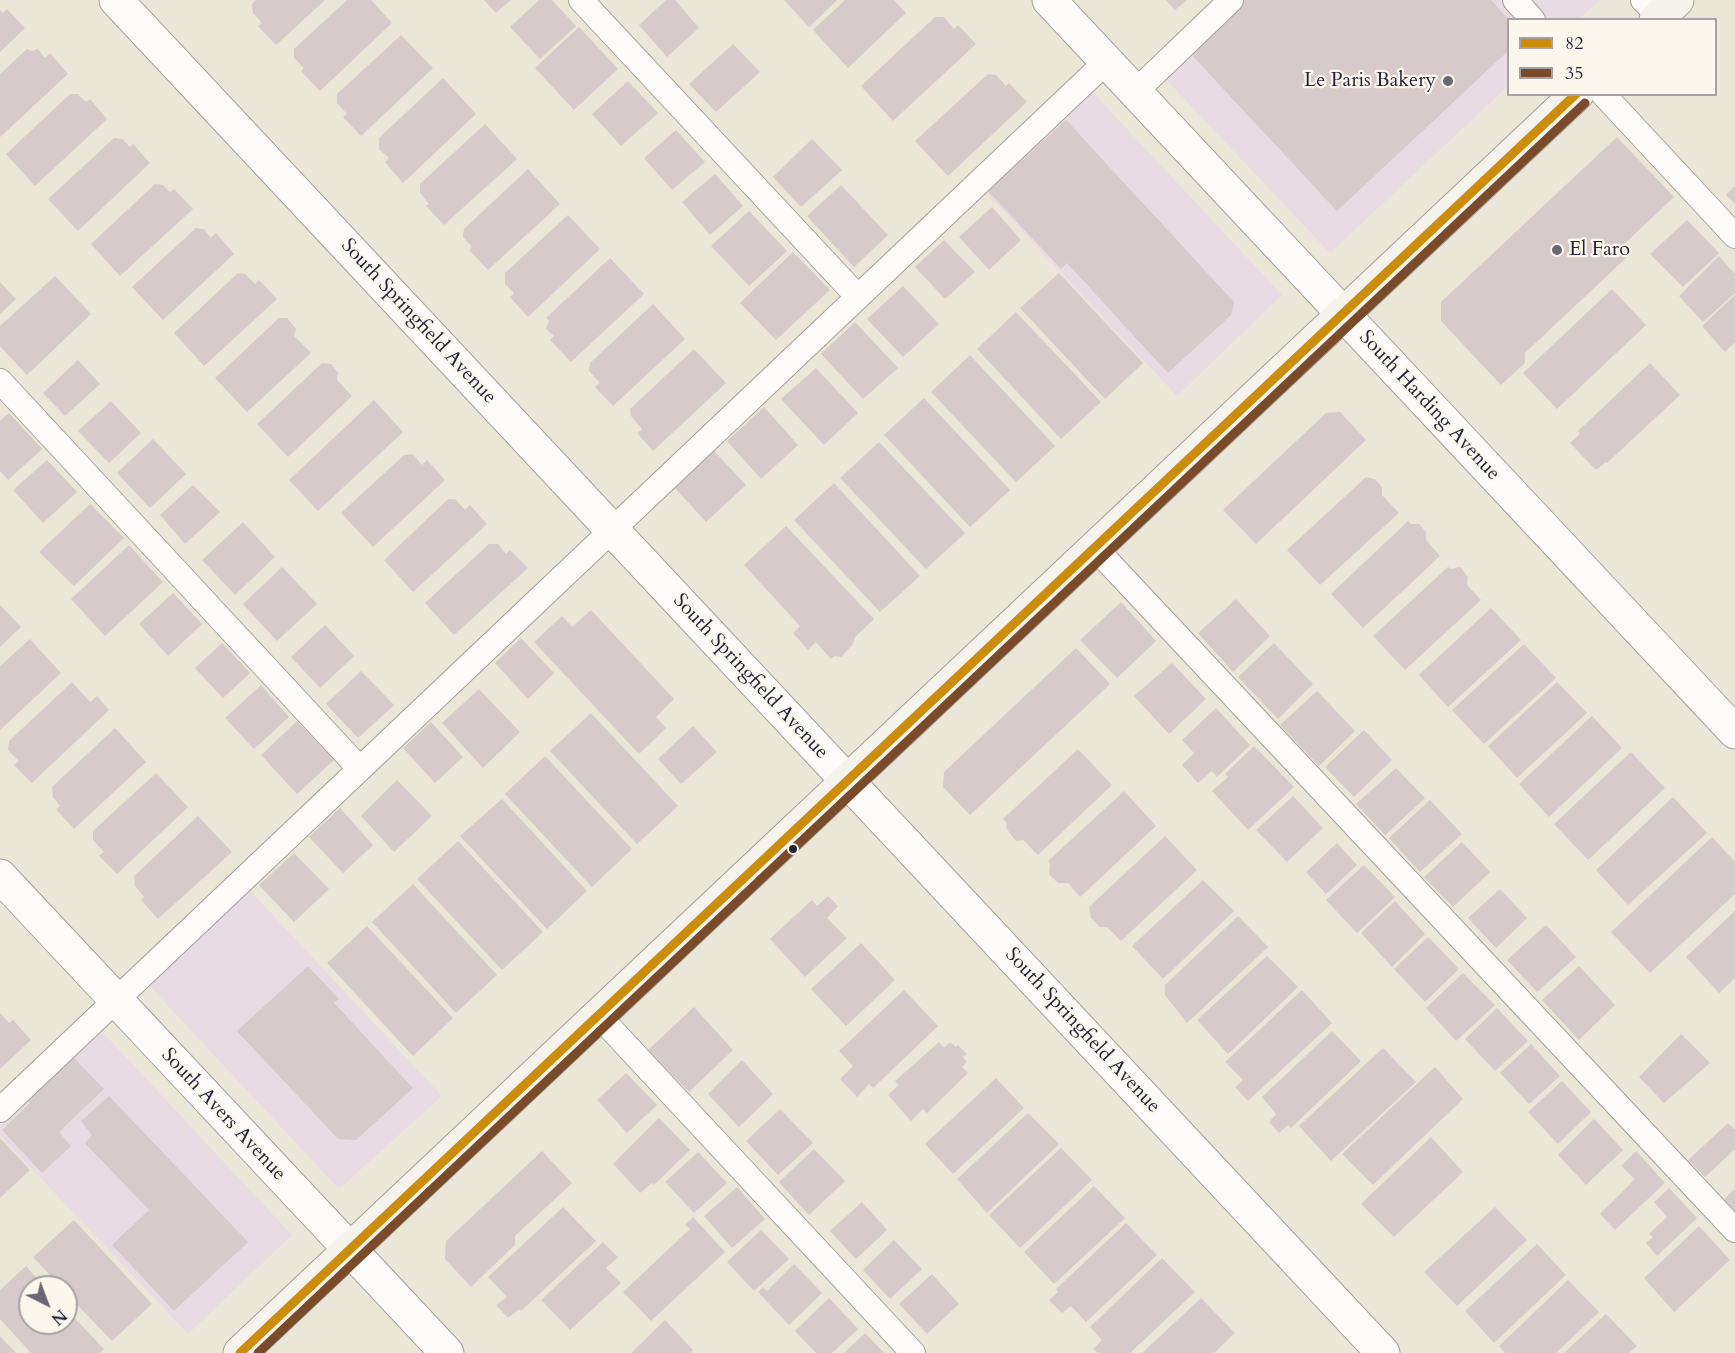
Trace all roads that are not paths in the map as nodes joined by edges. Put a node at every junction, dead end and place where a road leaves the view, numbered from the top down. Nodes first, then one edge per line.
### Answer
1 (116, 0) edge
2 (581, 0) edge
3 (1049, 0) edge
4 (1231, 0) edge
5 (1515, 0) edge
6 (1531, 18) edge
7 (1107, 61) junction
8 (1135, 92) junction
9 (1574, 96) edge
10 (1605, 96) edge
11 (1735, 236) edge
12 (858, 297) junction
13 (1343, 314) junction
14 (0, 381) edge
15 (612, 530) junction
16 (1095, 548) junction
17 (1735, 732) edge
18 (360, 769) junction
19 (847, 781) junction
20 (0, 876) edge
21 (116, 1000) junction
22 (599, 1016) junction
23 (0, 1110) edge
24 (1735, 1230) edge
25 (350, 1250) junction
26 (240, 1353) edge
27 (447, 1353) edge
28 (913, 1353) edge
29 (1383, 1353) edge

1 - 15 street, South Springfield Avenue
2 - 12 lane
3 - 7 street, South Harding Avenue
4 - 8 lane
5 - 6 lane
7 - 8 street, South Harding Avenue
7 - 12 lane
8 - 13 street, South Harding Avenue
9 - 13 main road
10 - 11 lane
12 - 15 lane
13 - 16 main road
13 - 17 street, South Harding Avenue
14 - 18 lane
15 - 18 lane
15 - 19 street, South Springfield Avenue
16 - 19 main road
16 - 24 lane
18 - 21 lane
19 - 22 main road
19 - 29 street, South Springfield Avenue
20 - 21 street, South Avers Avenue
21 - 23 lane
21 - 25 street, South Avers Avenue
22 - 25 main road
22 - 28 lane
25 - 26 main road
25 - 27 street, South Avers Avenue

